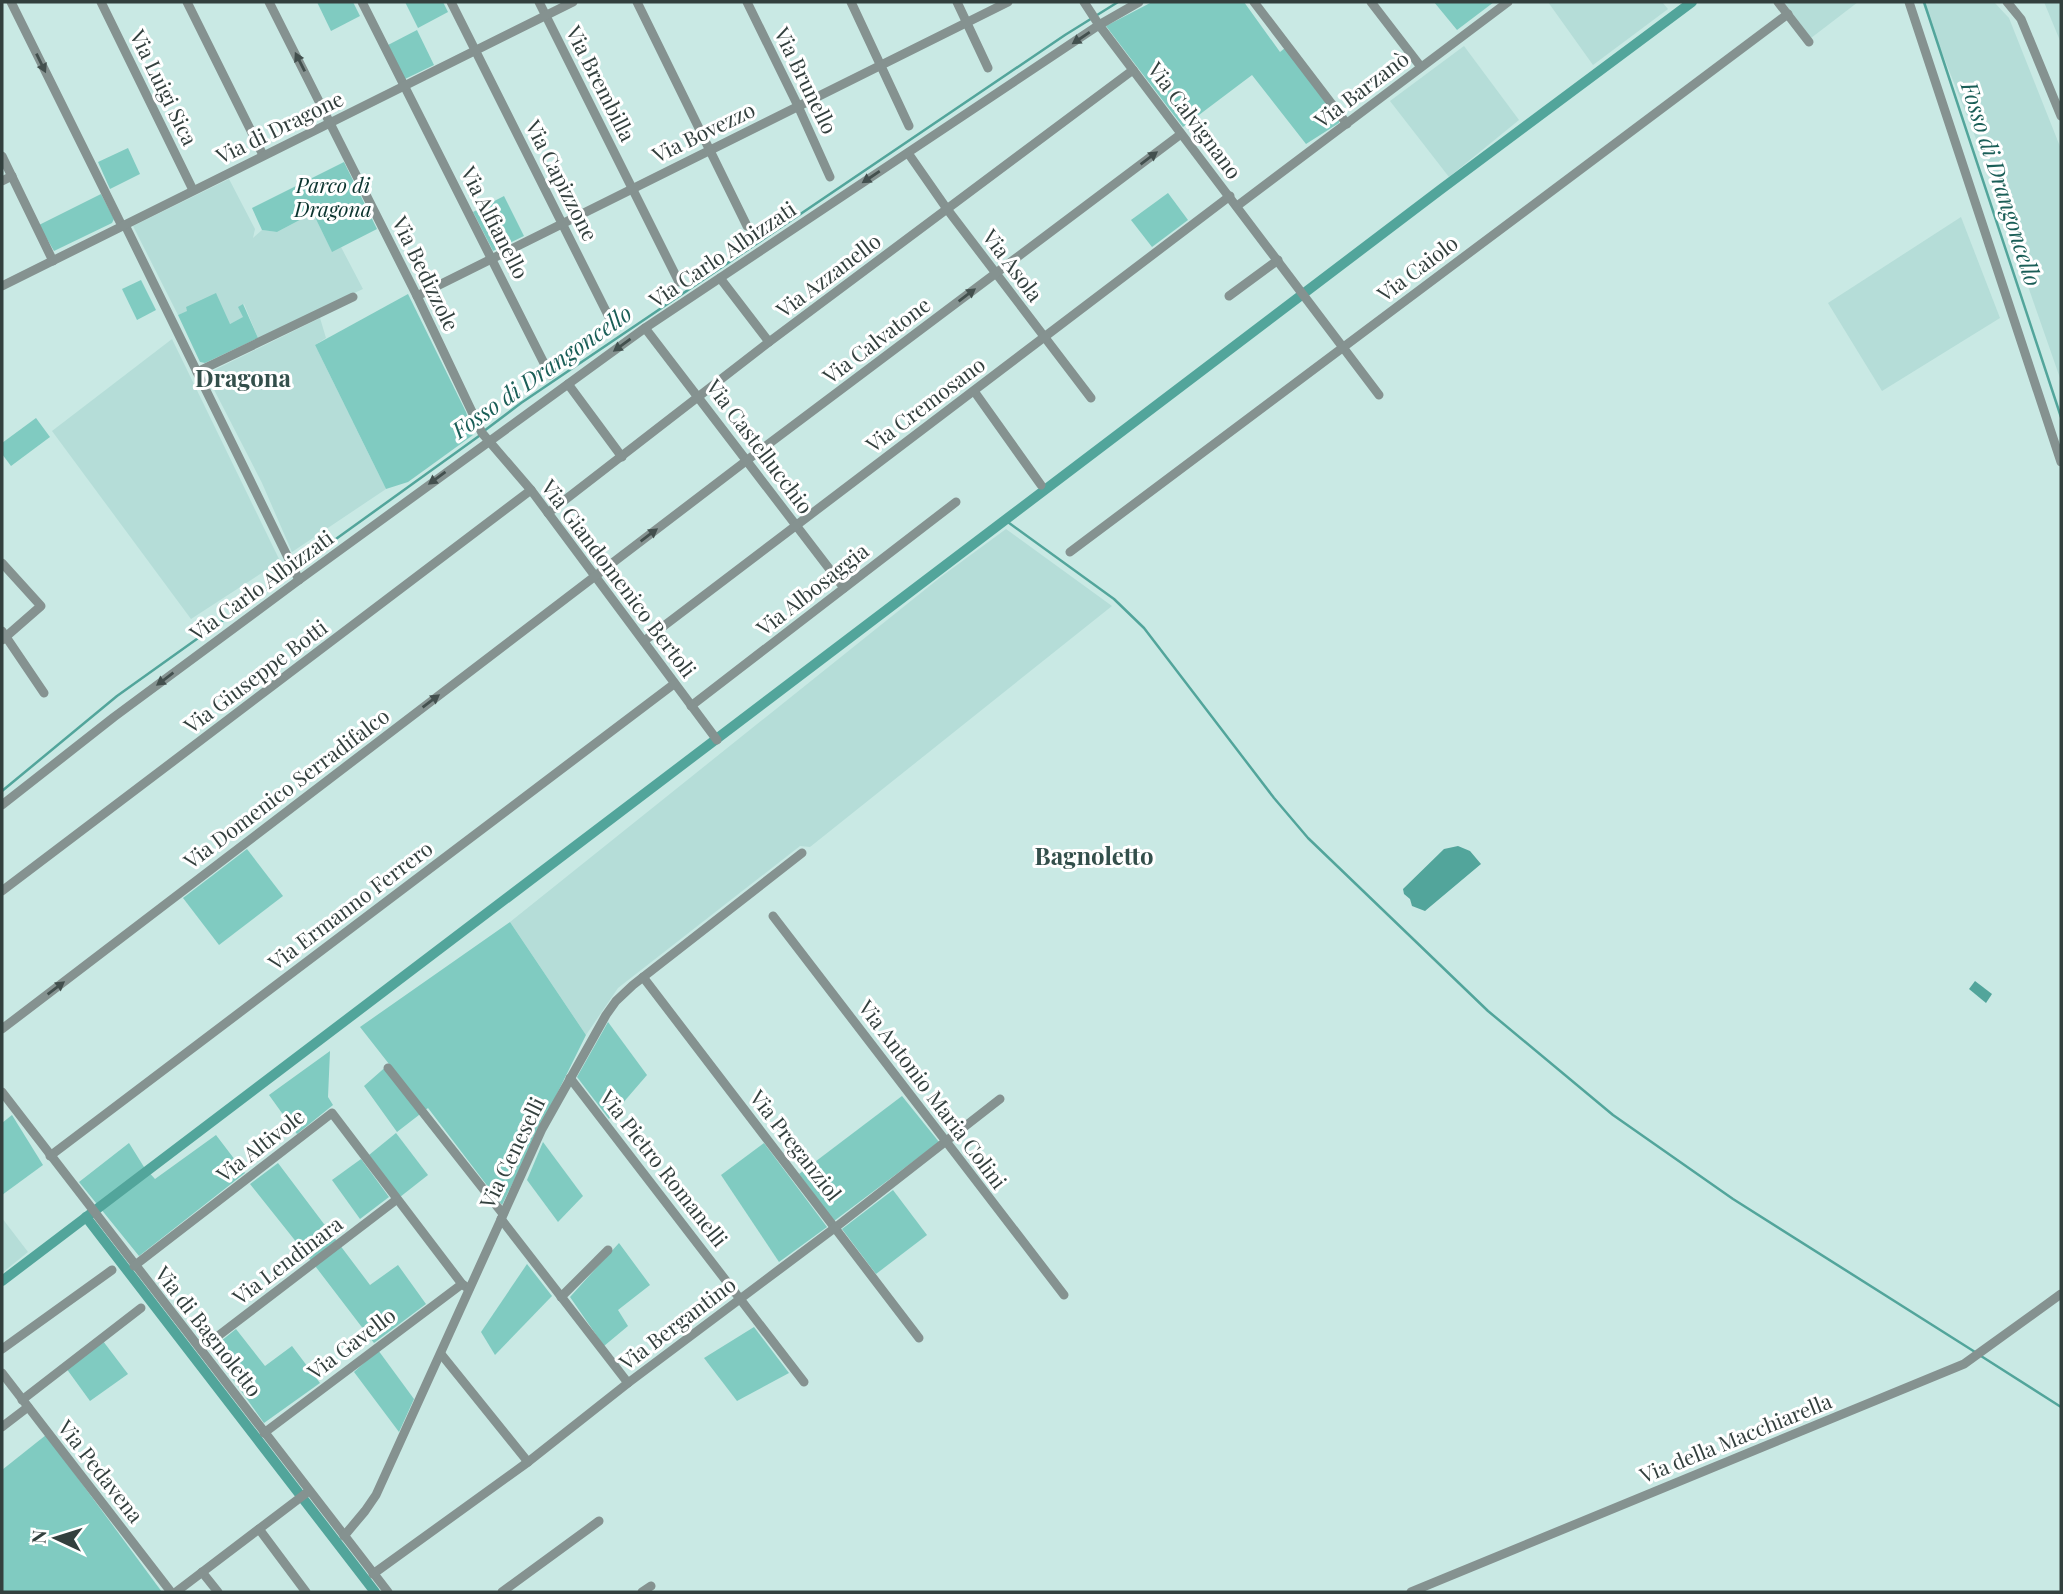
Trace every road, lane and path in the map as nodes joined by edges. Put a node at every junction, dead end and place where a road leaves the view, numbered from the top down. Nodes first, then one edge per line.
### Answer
1 (11, 2) edge
2 (101, 2) edge
3 (187, 2) edge
4 (269, 2) edge
5 (362, 2) edge
6 (451, 2) edge
7 (539, 2) edge
8 (573, 2) edge
9 (638, 2) edge
10 (747, 2) edge
11 (851, 2) edge
12 (957, 2) edge
13 (1007, 2) edge
14 (1139, 2) edge
15 (1254, 2) edge
16 (1371, 2) edge
17 (1508, 2) edge
18 (1778, 2) edge
19 (1909, 2) edge
20 (2007, 2) edge
21 (2020, 2) edge
22 (1086, 5) edge
23 (1788, 14) junction
24 (546, 15) junction
25 (2021, 19) junction
26 (967, 22) junction
27 (1099, 26) junction
28 (1809, 42) dead end
29 (476, 51) junction
30 (882, 66) junction
31 (1421, 67) junction
32 (988, 68) dead end
33 (1133, 70) junction
34 (406, 86) junction
35 (798, 106) junction
36 (2061, 116) edge
37 (331, 123) junction
38 (1347, 124) junction
39 (909, 126) dead end
40 (1181, 134) junction
41 (710, 149) junction
42 (908, 153) junction
43 (263, 155) junction
44 (2, 156) edge
45 (12, 176) junction
46 (830, 177) dead end
47 (2, 181) edge
48 (632, 188) junction
49 (194, 190) junction
50 (1230, 196) junction
51 (1237, 206) junction
52 (947, 209) junction
53 (562, 222) junction
54 (123, 226) junction
55 (747, 226) dead end
56 (492, 257) junction
57 (1278, 260) junction
58 (53, 261) junction
59 (995, 274) junction
60 (720, 278) junction
61 (679, 282) dead end
62 (2, 286) edge
63 (416, 296) junction
64 (1229, 296) dead end
65 (353, 298) dead end
66 (614, 327) dead end
67 (645, 328) junction
68 (1044, 338) junction
69 (769, 342) junction
70 (1343, 346) junction
71 (197, 372) junction
72 (550, 375) dead end
73 (568, 384) junction
74 (974, 391) junction
75 (1379, 395) dead end
76 (699, 397) junction
77 (1091, 398) dead end
78 (489, 440) junction
79 (622, 457) junction
80 (746, 461) junction
81 (2061, 462) edge
82 (1041, 485) dead end
83 (531, 490) junction
84 (956, 502) dead end
85 (548, 513) junction
86 (795, 525) junction
87 (1070, 552) dead end
88 (2, 563) edge
89 (594, 577) junction
90 (299, 580) junction
91 (844, 588) junction
92 (3, 636) edge
93 (643, 641) junction
94 (674, 684) junction
95 (44, 693) dead end
96 (691, 706) junction
97 (717, 740) dead end
98 (2, 805) edge
99 (802, 853) dead end
100 (2, 891) edge
101 (773, 916) dead end
102 (643, 977) junction
103 (2, 1029) edge
104 (388, 1068) dead end
105 (570, 1078) junction
106 (2, 1092) edge
107 (1000, 1100) dead end
108 (946, 1141) junction
109 (50, 1156) junction
110 (396, 1200) junction
111 (502, 1216) junction
112 (836, 1227) junction
113 (608, 1250) dead end
114 (134, 1266) junction
115 (113, 1270) dead end
116 (466, 1287) junction
117 (2061, 1294) edge
118 (1064, 1295) dead end
119 (561, 1297) junction
120 (741, 1299) junction
121 (141, 1308) dead end
122 (919, 1338) dead end
123 (2, 1349) edge
124 (201, 1349) junction
125 (441, 1354) junction
126 (3, 1375) edge
127 (804, 1382) dead end
128 (628, 1383) junction
129 (25, 1404) junction
130 (2, 1427) edge
131 (264, 1433) junction
132 (528, 1462) junction
133 (304, 1495) junction
134 (599, 1521) dead end
135 (259, 1529) junction
136 (344, 1536) junction
137 (202, 1572) junction
138 (373, 1574) junction
139 (651, 1586) dead end
140 (174, 1592) edge
141 (218, 1592) edge
142 (306, 1592) edge
143 (388, 1592) edge
144 (502, 1592) edge
145 (642, 1592) edge
146 (1411, 1592) edge

1 -> 54 street
2 - 49 street, Via Luigi Sica
3 - 43 street
37 -> 4 street, Via Bedizzole
5 - 34 street, Via Alfianello
6 - 29 street, Via Capizzone
7 - 24 street, Via Brembilla
8 - 24 street, Via di Dragone
9 - 41 street
10 - 35 street, Via Brunello
11 - 30 street
12 - 26 street
13 - 26 street, Via Bovezzo
14 - 27 street, Via Carlo Albizzati
15 - 38 street
16 - 31 street
17 - 31 street, Via Barzanò
18 - 23 street
19 - 81 street
20 - 25 street
21 - 25 street
22 - 27 street, Via Calvignano
23 - 28 street
23 - 70 street, Via Caiolo
24 - 29 street, Via di Dragone
24 - 48 street, Via Brembilla
25 - 36 street
26 - 30 street, Via Bovezzo
26 - 32 street
27 - 33 street, Via Calvignano
27 -> 42 street, Via Carlo Albizzati
29 - 34 street, Via di Dragone
29 - 53 street, Via Capizzone
30 - 35 street, Via Bovezzo
30 - 39 street
31 - 38 street, Via Barzanò
33 - 40 street, Via Calvignano
33 - 52 street, Via Azzanello
34 - 37 street, Via di Dragone
34 - 56 street, Via Alfianello
35 - 41 street, Via Bovezzo
35 - 46 street, Via Brunello
37 - 43 street, Via di Dragone
37 - 63 street, Via Bedizzole
38 - 51 street, Via Barzanò
40 - 50 street, Via Calvignano
59 -> 40 street, Via Calvatone
41 - 48 street, Via Bovezzo
41 - 55 street
42 - 52 street, Via Asola
42 -> 60 street, Via Carlo Albizzati
43 - 49 street, Via di Dragone
44 - 45 street
45 - 47 street
45 - 58 street
48 - 53 street, Via Bovezzo
48 - 61 street, Via Brembilla
49 - 54 street, Via di Dragone
50 - 51 street, Via Calvignano
50 - 68 street, Via Cremosano
51 - 57 street, Via Calvignano
52 - 59 street, Via Asola
52 - 69 street, Via Azzanello
53 - 56 street, Via Bovezzo
53 - 66 street, Via Capizzone
54 - 58 street, Via di Dragone
54 - 71 street
56 - 63 street, Via Bovezzo
56 - 72 street, Via Alfianello
57 - 64 street
57 - 70 street, Via Calvignano
58 - 62 street, Via di Dragone
59 - 68 street, Via Asola
80 -> 59 street, Via Calvatone
60 - 67 street, Via Carlo Albizzati
60 - 69 street
63 - 78 street, Via Bedizzole
65 - 71 street
67 -> 73 street, Via Carlo Albizzati
67 - 76 street, Via Castellucchio
68 - 74 street, Via Cremosano
68 - 77 street, Via Asola
69 - 76 street, Via Azzanello
70 - 75 street, Via Calvignano
70 - 87 street, Via Caiolo
71 - 90 street
73 - 78 street, Via Carlo Albizzati
73 - 79 street
74 - 82 street
74 - 86 street, Via Cremosano
76 - 79 street, Via Azzanello
76 - 80 street, Via Castellucchio
78 - 83 street, Via Giandomenico Bertoli
78 -> 90 street, Via Carlo Albizzati
79 - 85 street, Via Azzanello
80 - 86 street, Via Castellucchio
89 -> 80 street, Via Calvatone
83 - 85 street, Via Giandomenico Bertoli
83 - 100 street, Via Giuseppe Botti
84 - 91 street, Via Albosaggia
85 - 89 street, Via Giandomenico Bertoli
86 - 91 street, Via Castellucchio
86 - 93 street, Via Cremosano
88 - 92 street
89 - 93 street, Via Giandomenico Bertoli
103 -> 89 street, Via Domenico Serradifalco
90 -> 98 street, Via Carlo Albizzati
91 - 96 street, Via Albosaggia
92 - 95 street
93 - 94 street, Via Giandomenico Bertoli
94 - 96 street, Via Giandomenico Bertoli
94 - 109 street, Via Ermanno Ferrero
96 - 97 street, Via Giandomenico Bertoli
99 - 102 street, Via Ceneselli
101 - 108 street, Via Antonio Maria Colini
102 - 105 street, Via Ceneselli
102 - 112 street, Via Preganziol
104 - 111 street
105 - 111 street, Via Ceneselli
105 - 120 street, Via Pietro Romanelli
106 - 109 street, Via di Bagnoletto
107 - 108 street, Via Bergantino
108 - 112 street, Via Bergantino
108 - 118 street, Via Antonio Maria Colini
109 - 114 street, Via di Bagnoletto
110 - 114 street, Via Altivole
110 - 116 street, Via Altivole
110 - 124 street, Via Lendinara
111 - 116 street, Via Ceneselli
111 - 119 street
112 - 120 street, Via Bergantino
112 - 122 street, Via Preganziol
113 - 119 street
114 - 124 street, Via di Bagnoletto
115 - 123 street
116 - 125 street, Via Ceneselli
116 - 131 street, Via Gavello
117 - 146 street, Via della Macchiarella
119 - 128 street
120 - 127 street, Via Pietro Romanelli
120 - 128 street, Via Bergantino
121 - 129 street
124 - 131 street, Via di Bagnoletto
125 - 132 street
125 - 136 street, Via Ceneselli
126 - 129 street, Via Pedavena
128 - 132 street, Via Bergantino
129 - 130 street
129 - 140 street, Via Pedavena
131 - 133 street, Via di Bagnoletto
132 - 138 street, Via Bergantino
133 - 135 street
133 - 136 street, Via di Bagnoletto
134 - 144 street
135 - 137 street
135 - 142 street
136 - 138 street, Via di Bagnoletto
137 - 140 street
137 - 141 street
138 - 143 street, Via di Bagnoletto
139 - 145 street

